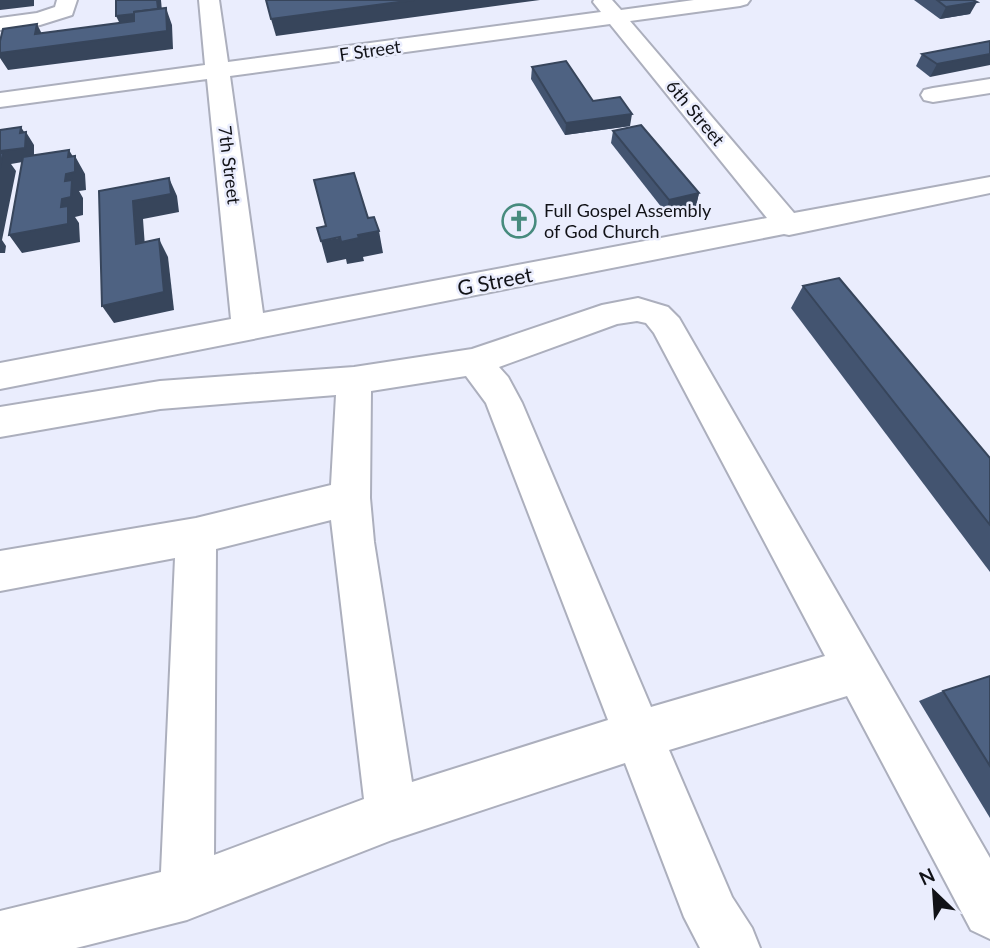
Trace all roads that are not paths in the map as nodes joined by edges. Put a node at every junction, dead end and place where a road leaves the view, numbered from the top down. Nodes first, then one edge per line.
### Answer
1 (67, 0) edge
2 (209, 0) edge
3 (740, 0) edge
4 (609, 9) edge
5 (0, 24) edge
6 (217, 71) junction
7 (990, 86) edge
8 (933, 95) dead end
9 (0, 100) edge
10 (990, 185) edge
11 (789, 226) junction
12 (249, 330) junction
13 (474, 362) junction
14 (0, 376) edge
15 (354, 380) junction
16 (0, 422) edge
17 (350, 498) junction
18 (196, 536) junction
19 (0, 571) edge
20 (858, 670) junction
21 (638, 735) junction
22 (392, 814) junction
23 (187, 892) junction
24 (990, 911) edge
25 (0, 939) edge
26 (732, 948) edge

1 - 5 street
2 - 6 street, 7th Street
3 - 4 street, F Street
4 - 6 street, F Street
4 - 11 street, 6th Street
6 - 9 street, F Street
6 - 12 street, 7th Street
7 - 8 street
10 - 11 street, G Street
11 - 12 street, G Street
12 - 14 street, G Street
13 - 15 street
13 - 20 street
13 - 21 street
15 - 16 street
15 - 17 street
17 - 18 street
17 - 22 street
18 - 19 street
18 - 23 street
20 - 21 street
20 - 24 street
21 - 22 street
21 - 26 street
22 - 23 street
23 - 25 street

